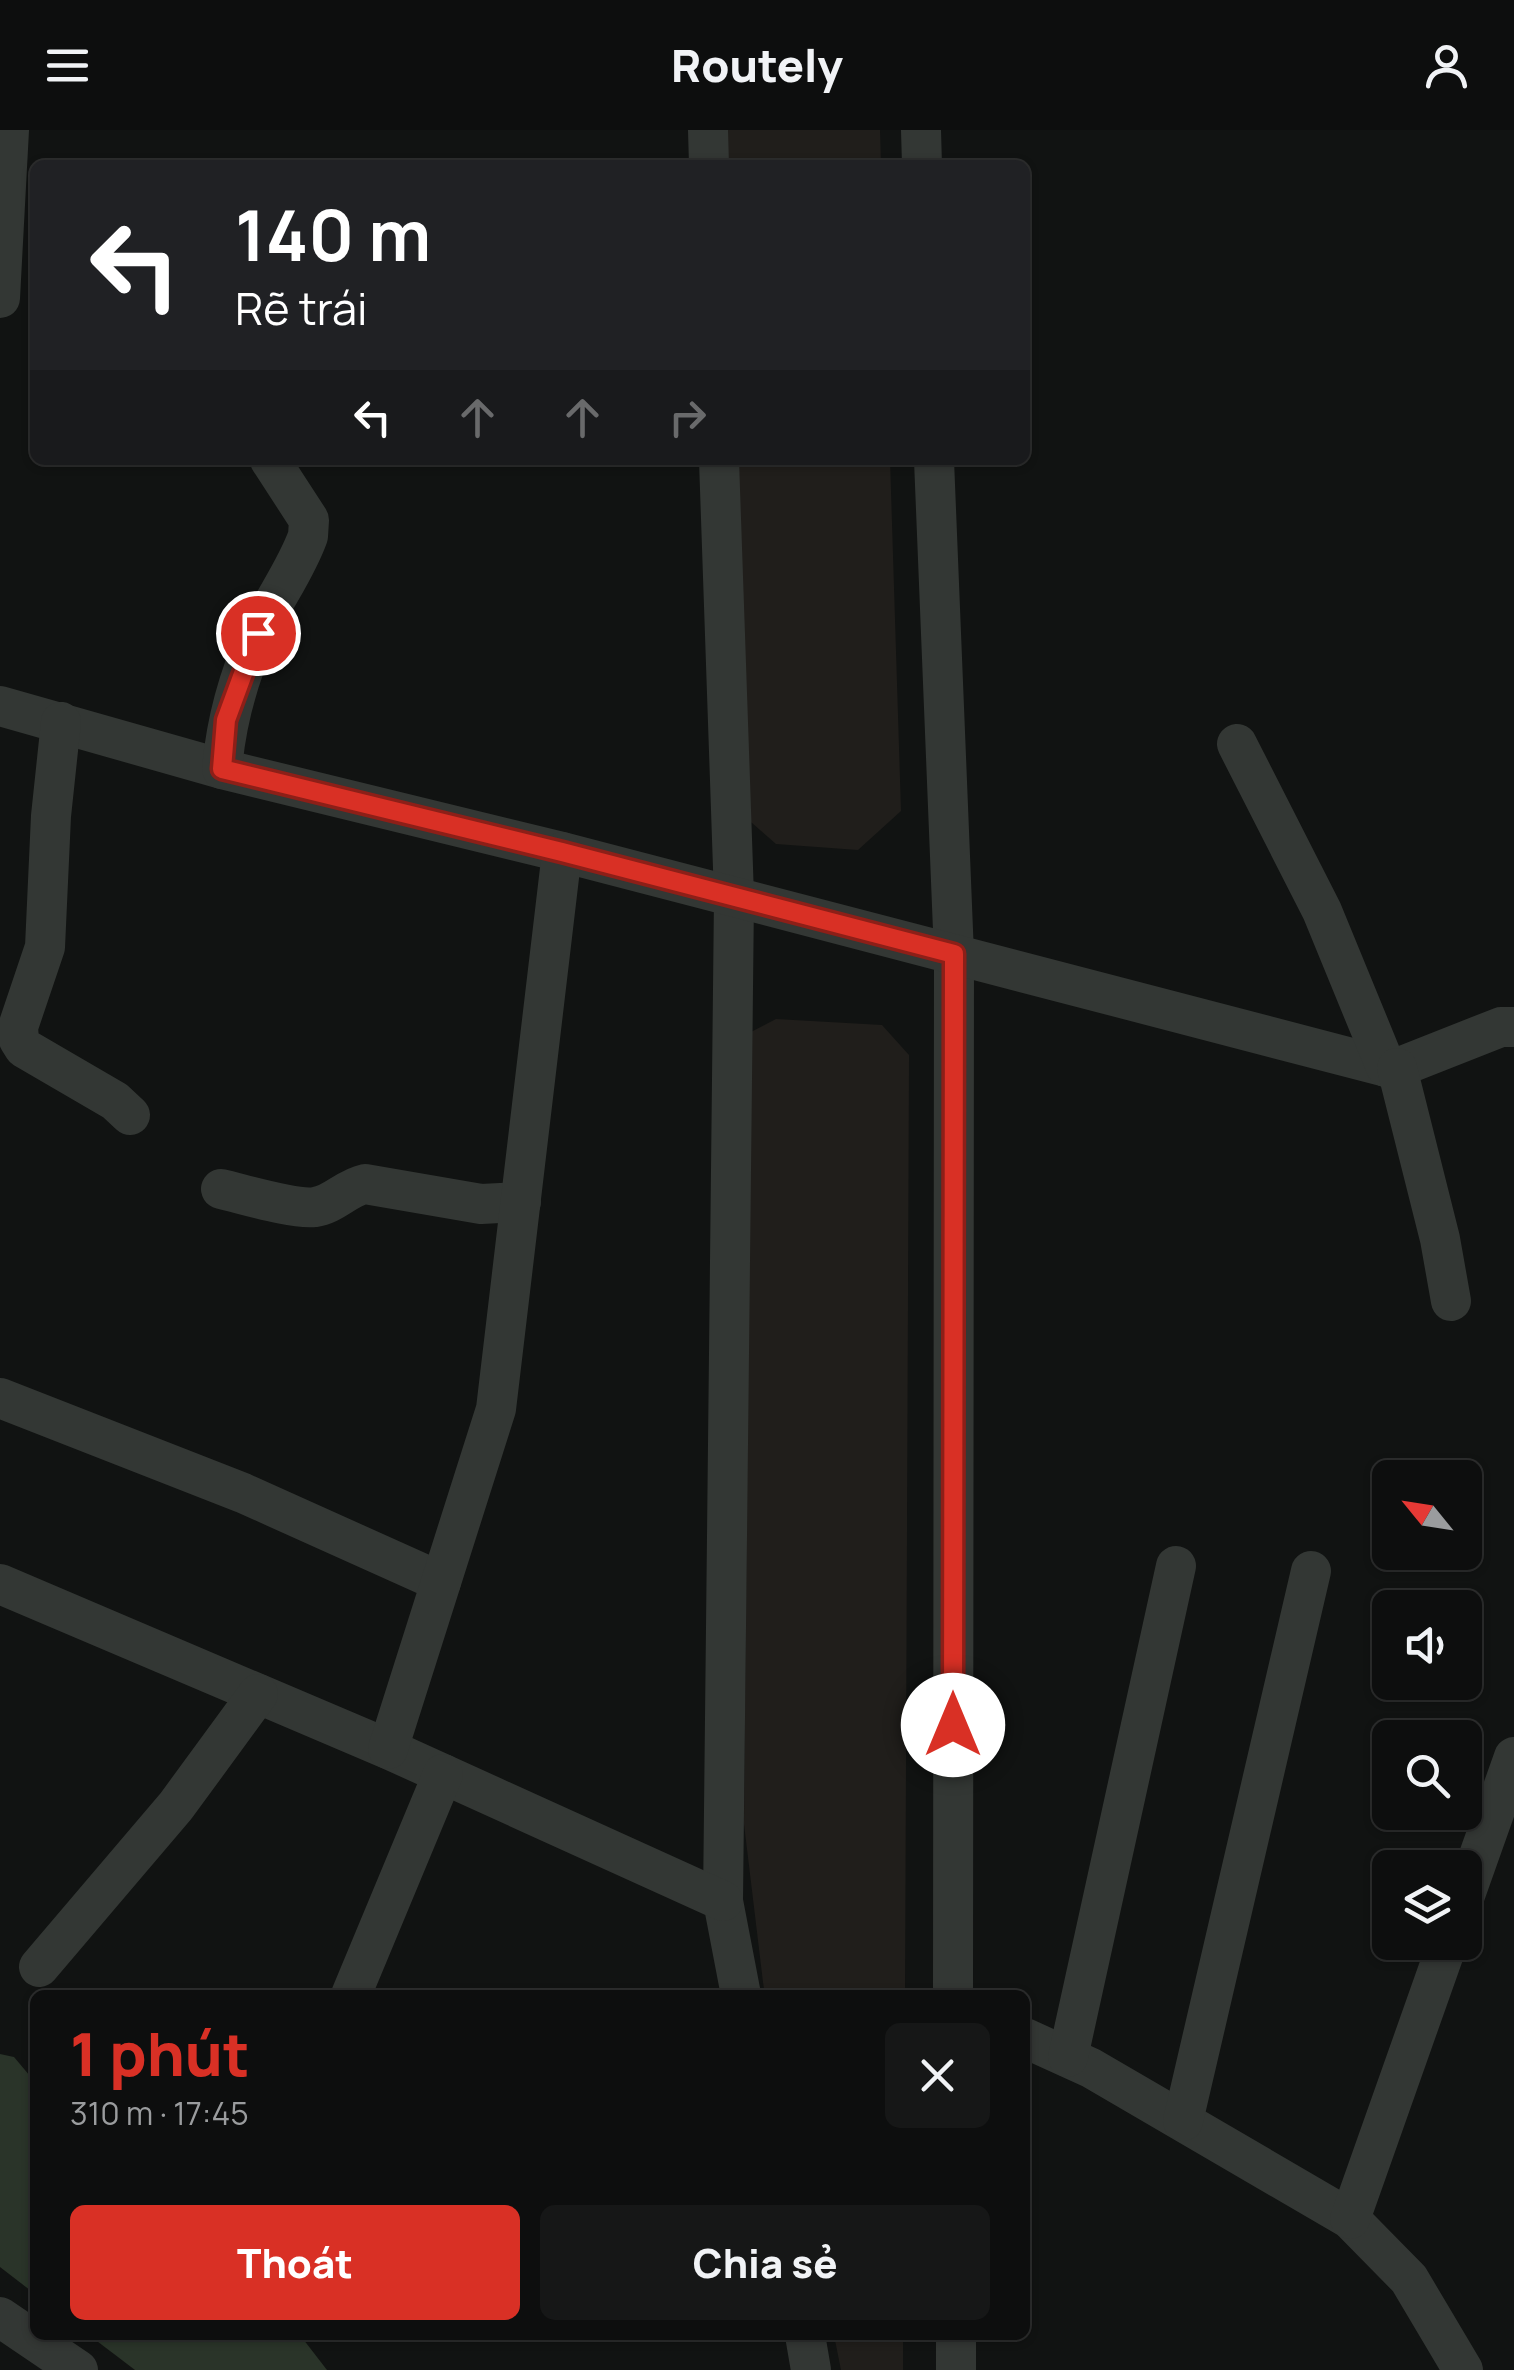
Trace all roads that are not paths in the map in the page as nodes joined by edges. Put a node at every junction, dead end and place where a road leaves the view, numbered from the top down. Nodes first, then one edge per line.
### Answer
1 (9, 130) edge
2 (708, 130) edge
3 (920, 130) edge
4 (709, 160) edge
5 (922, 160) edge
6 (0, 298) edge
7 (273, 465) edge
8 (719, 465) edge
9 (934, 465) edge
10 (0, 706) edge
11 (61, 722) junction
12 (1237, 744) dead end
13 (222, 769) junction
14 (562, 852) junction
15 (734, 897) junction
16 (954, 954) junction
17 (1514, 1027) edge
18 (1392, 1067) junction
19 (130, 1115) dead end
20 (221, 1190) dead end
21 (520, 1202) junction
22 (1451, 1301) dead end
23 (0, 1398) edge
24 (1176, 1566) dead end
25 (1311, 1571) dead end
26 (441, 1582) junction
27 (0, 1584) edge
28 (258, 1694) junction
29 (388, 1749) junction
30 (1514, 1756) edge
31 (443, 1774) junction
32 (1481, 1850) edge
33 (723, 1901) junction
34 (1442, 1960) edge
35 (39, 1967) dead end
36 (353, 1990) edge
37 (740, 1990) edge
38 (953, 1990) edge
39 (1030, 2040) edge
40 (1068, 2058) junction
41 (1183, 2122) junction
42 (1350, 2219) junction
43 (0, 2317) edge
44 (30, 2337) edge
45 (34, 2340) edge
46 (806, 2340) edge
47 (956, 2340) edge
48 (78, 2370) edge
49 (811, 2370) edge
50 (956, 2370) edge
51 (1464, 2370) edge

1 - 6 street
2 - 4 street
3 - 5 street
7 - 13 street
8 - 15 street
9 - 16 street
10 - 11 street
11 - 13 street
11 - 19 street
12 - 18 street
13 - 14 street
14 - 15 street
14 - 21 street
15 - 16 street
15 - 33 street
16 - 18 street
16 - 38 street
17 - 18 street
18 - 22 street
20 - 21 street
21 - 26 street
23 - 26 street
24 - 40 street
25 - 41 street
26 - 29 street
27 - 28 street
28 - 29 street
28 - 35 street
29 - 31 street
30 - 32 street
31 - 33 street
31 - 36 street
33 - 37 street
34 - 42 street
39 - 40 street
40 - 41 street
41 - 42 street
42 - 51 street
43 - 44 street
45 - 48 street
46 - 49 street
47 - 50 street

